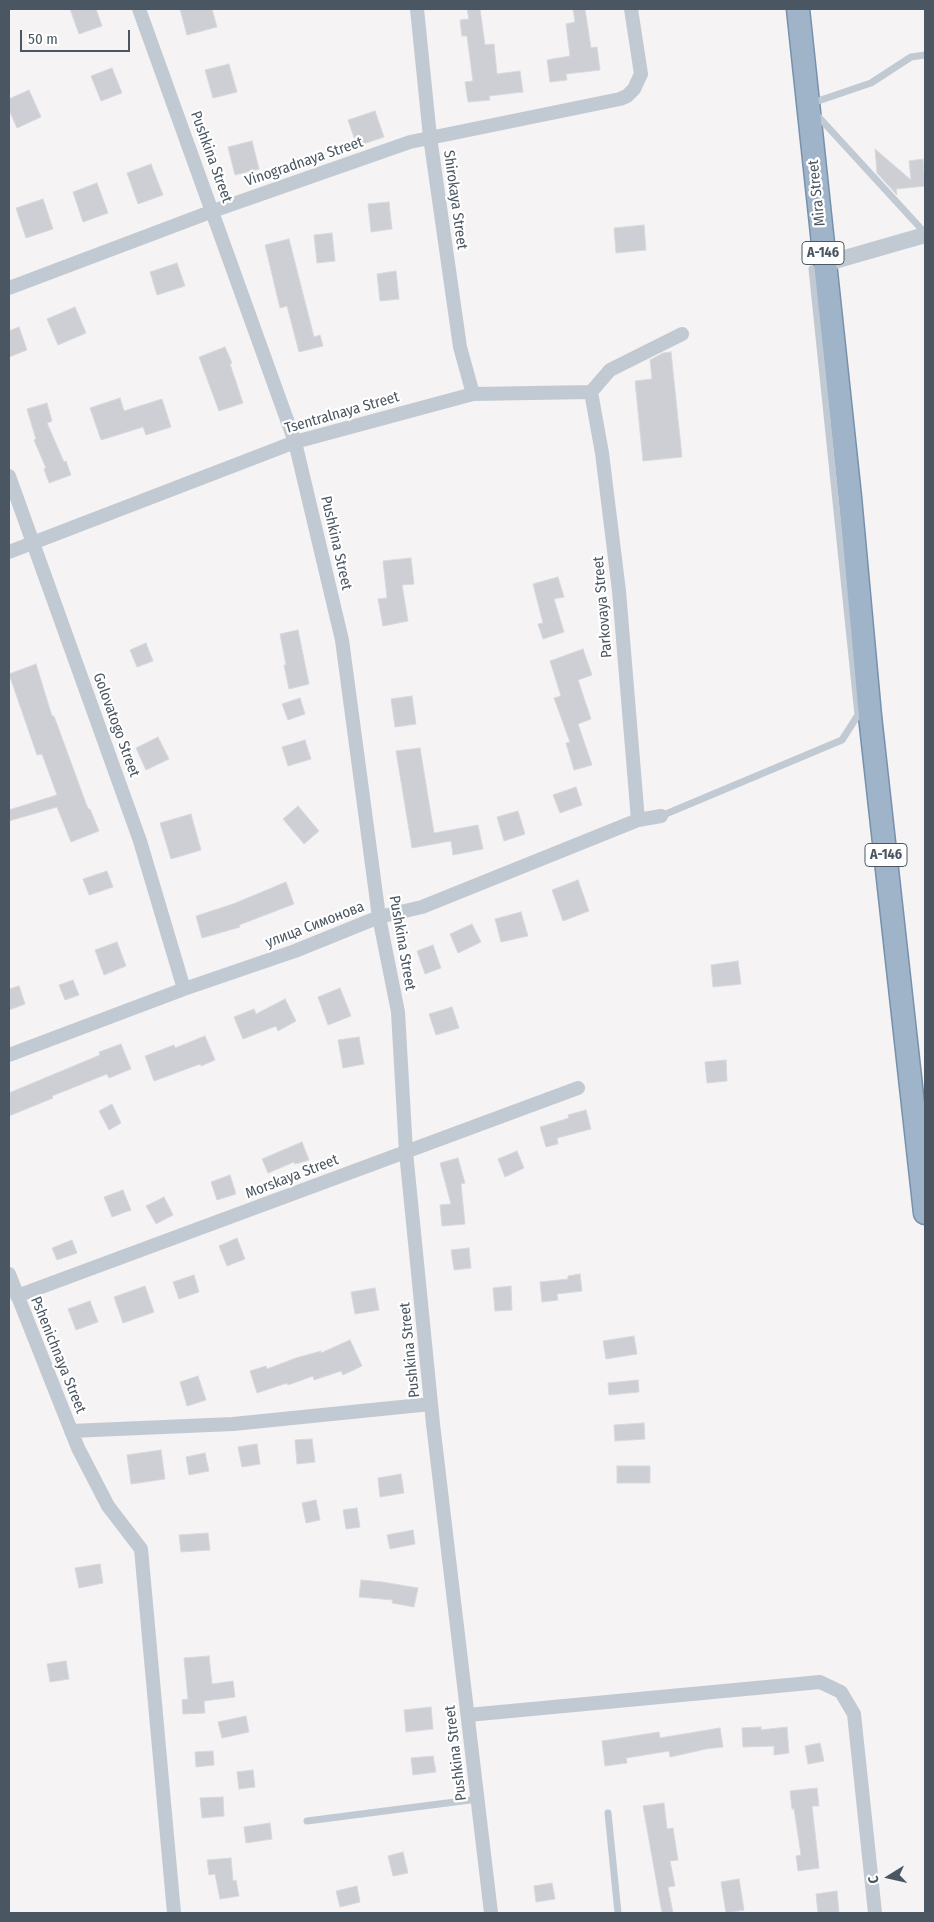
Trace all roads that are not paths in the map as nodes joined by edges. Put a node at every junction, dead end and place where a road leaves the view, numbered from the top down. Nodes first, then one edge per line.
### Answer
1 (139, 9) edge
2 (417, 9) edge
3 (631, 9) edge
4 (798, 9) edge
5 (925, 55) edge
6 (808, 105) junction
7 (430, 137) junction
8 (213, 211) junction
9 (925, 234) edge
10 (818, 267) junction
11 (9, 288) edge
12 (682, 334) dead end
13 (591, 392) junction
14 (473, 394) junction
15 (295, 442) junction
16 (9, 476) edge
17 (34, 543) junction
18 (9, 552) edge
19 (864, 715) junction
20 (661, 816) joint
21 (638, 820) junction
22 (380, 917) junction
23 (184, 989) junction
24 (9, 1055) edge
25 (578, 1088) dead end
26 (406, 1152) junction
27 (925, 1213) edge
28 (9, 1274) edge
29 (17, 1296) junction
30 (431, 1404) junction
31 (71, 1431) junction
32 (468, 1716) junction
33 (478, 1799) junction
34 (608, 1812) dead end
35 (307, 1821) dead end
36 (174, 1913) edge
37 (491, 1913) edge
38 (618, 1913) edge
39 (874, 1913) edge

1 - 8 street, Pushkina Street
2 - 7 street, Shirokaya Street
3 - 7 street, Vinogradnaya Street
4 - 6 highway, Mira Street / А-146
5 - 6 lane
6 - 9 lane
6 - 10 highway, Mira Street / А-146
7 - 8 street, Vinogradnaya Street
7 - 14 street, Shirokaya Street
8 - 11 street, Vinogradnaya Street
8 - 15 street, Pushkina Street
9 - 10 street
10 - 19 lane
10 - 19 highway, Mira Street / А-146
12 - 13 street
13 - 14 street, Tsentralnaya Street
13 - 21 street, Parkovaya Street
14 - 15 street, Tsentralnaya Street
15 - 17 street, Tsentralnaya Street
15 - 22 street, Pushkina Street
16 - 17 street, Golovatogo Street
17 - 18 street, Tsentralnaya Street
17 - 23 street, Golovatogo Street
19 - 20 lane
19 - 27 highway, А-146
20 - 21 street, улица Симонова
21 - 22 street, улица Симонова
22 - 23 street, улица Симонова
22 - 26 street, Pushkina Street
23 - 24 street, улица Симонова
25 - 26 street, Morskaya Street
26 - 29 street, Morskaya Street
26 - 30 street, Pushkina Street
28 - 29 street, Pshenichnaya Street
29 - 31 street, Pshenichnaya Street
30 - 31 street
30 - 32 street, Pushkina Street
31 - 36 street, Pshenichnaya Street
32 - 33 street, Pushkina Street
32 - 39 street
33 - 35 lane
33 - 37 street, Pushkina Street
34 - 38 lane

